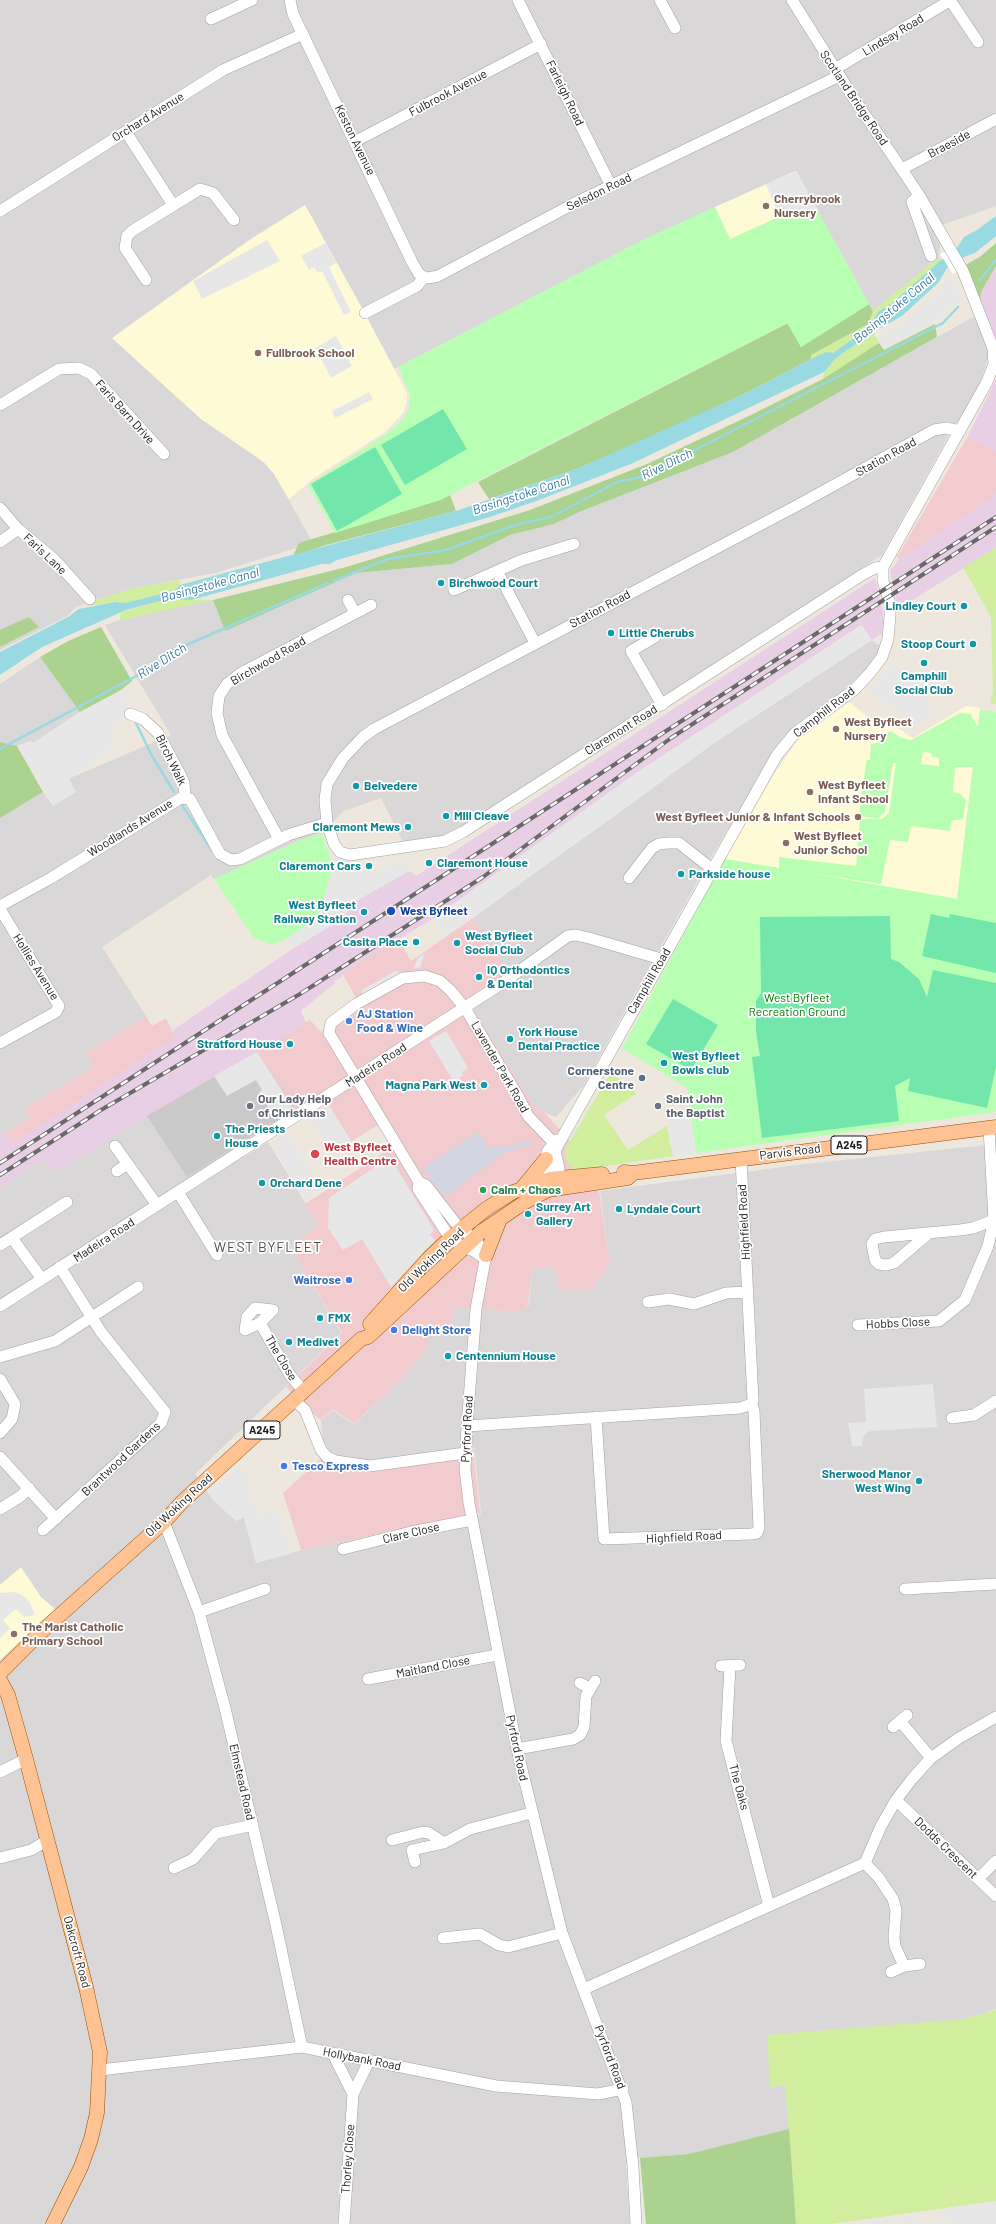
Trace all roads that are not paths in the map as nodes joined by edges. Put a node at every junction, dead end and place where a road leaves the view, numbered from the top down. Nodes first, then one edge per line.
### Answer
1 (252, 0) edge
2 (290, 0) edge
3 (518, 0) edge
4 (660, 0) edge
5 (792, 0) edge
6 (950, 0) edge
7 (211, 19) dead end
8 (675, 28) dead end
9 (302, 34) junction
10 (978, 42) dead end
11 (541, 44) junction
12 (837, 73) junction
13 (996, 119) edge
14 (126, 132) junction
15 (356, 141) junction
16 (902, 169) junction
17 (611, 186) junction
18 (919, 195) junction
19 (173, 205) junction
20 (0, 211) edge
21 (234, 220) dead end
22 (930, 256) dead end
23 (424, 277) junction
24 (146, 280) dead end
25 (365, 314) dead end
26 (0, 406) edge
27 (960, 431) junction
28 (164, 455) dead end
29 (0, 508) edge
30 (18, 529) junction
31 (0, 542) edge
32 (574, 544) dead end
33 (883, 568) junction
34 (497, 571) junction
35 (454, 590) dead end
36 (90, 599) dead end
37 (348, 600) dead end
38 (371, 605) dead end
39 (355, 613) junction
40 (655, 638) dead end
41 (535, 643) junction
42 (662, 705) junction
43 (130, 714) dead end
44 (185, 797) junction
45 (327, 823) junction
46 (278, 839) junction
47 (345, 855) joint
48 (712, 869) junction
49 (629, 878) dead end
50 (0, 908) edge
51 (661, 959) junction
52 (465, 1008) junction
53 (0, 1043) edge
54 (355, 1078) junction
55 (992, 1128) edge
56 (558, 1140) junction
57 (115, 1146) dead end
58 (546, 1159) junction
59 (741, 1159) junction
60 (127, 1164) junction
61 (117, 1171) dead end
62 (554, 1184) junction
63 (523, 1187) junction
64 (178, 1192) junction
65 (67, 1202) dead end
66 (157, 1206) junction
67 (501, 1217) junction
68 (995, 1221) edge
69 (929, 1233) junction
70 (455, 1234) junction
71 (12, 1238) junction
72 (468, 1243) junction
73 (0, 1245) edge
74 (217, 1255) dead end
75 (485, 1257) junction
76 (60, 1267) junction
77 (42, 1279) junction
78 (138, 1288) dead end
79 (748, 1292) junction
80 (648, 1302) dead end
81 (0, 1306) edge
82 (92, 1318) junction
83 (260, 1323) dead end
84 (858, 1325) dead end
85 (360, 1339) junction
86 (0, 1357) edge
87 (0, 1380) edge
88 (300, 1396) junction
89 (996, 1401) edge
90 (752, 1404) junction
91 (596, 1418) junction
92 (952, 1418) dead end
93 (467, 1426) junction
94 (0, 1433) edge
95 (465, 1453) junction
96 (0, 1457) edge
97 (29, 1488) junction
98 (0, 1510) edge
99 (56, 1519) junction
100 (472, 1520) junction
101 (164, 1522) junction
102 (44, 1530) dead end
103 (350, 1551) dead end
104 (996, 1584) edge
105 (265, 1589) dead end
106 (905, 1590) dead end
107 (199, 1612) junction
108 (497, 1655) junction
109 (730, 1666) dead end
110 (0, 1673) edge
111 (368, 1679) dead end
112 (0, 1680) edge
113 (588, 1684) dead end
114 (996, 1717) edge
115 (900, 1721) dead end
116 (517, 1749) junction
117 (931, 1758) junction
118 (26, 1759) junction
119 (0, 1772) edge
120 (896, 1800) junction
121 (532, 1813) junction
122 (252, 1825) junction
123 (48, 1840) junction
124 (392, 1840) dead end
125 (444, 1843) junction
126 (0, 1858) edge
127 (996, 1861) edge
128 (415, 1862) dead end
129 (865, 1863) junction
130 (174, 1868) dead end
131 (978, 1879) junction
132 (996, 1896) edge
133 (770, 1906) junction
134 (562, 1933) junction
135 (449, 1940) dead end
136 (920, 1964) dead end
137 (904, 1966) junction
138 (891, 1972) dead end
139 (584, 1989) junction
140 (302, 2047) junction
141 (333, 2054) junction
142 (369, 2061) junction
143 (100, 2070) junction
144 (623, 2089) junction
145 (353, 2094) junction
146 (53, 2224) edge
147 (344, 2224) edge
148 (636, 2224) edge

1 - 7 street
2 - 9 street, Keston Avenue
3 - 11 street, Farleigh Road
4 - 8 street
5 - 12 street, Scotland Bridge Road
6 - 10 street, Lindsay Road
6 - 12 street, Lindsay Road
9 - 14 street, Orchard Avenue
9 - 15 street, Keston Avenue
11 - 15 street, Fulbrook Avenue
11 - 17 street, Farleigh Road
12 - 16 street, Scotland Bridge Road
12 - 17 street, Selsdon Road
13 - 16 street, Braeside
14 - 19 street
14 - 20 street, Orchard Avenue
15 - 23 street, Keston Avenue
16 - 18 street, Scotland Bridge Road
17 - 23 street, Selsdon Road
18 - 22 street
18 - 27 street, Scotland Bridge Road
19 - 21 street
19 - 24 street
23 - 25 street
26 - 28 street, Faris Barn Drive
27 - 33 street
27 - 41 street, Station Road
29 - 30 street, Faris Lane
30 - 31 street
30 - 36 street, Faris Lane
32 - 34 street
33 - 42 street, Claremont Road
33 - 48 street, Camphill Road
34 - 35 street
34 - 41 street
37 - 39 street
38 - 39 street, Birchwood Road
39 - 46 street, Birchwood Road
40 - 42 street
41 - 45 street, Station Road
42 - 47 street, Claremont Road
43 - 44 street, Birch Walk
44 - 46 street, Woodlands Avenue
44 - 50 street, Woodlands Avenue
45 - 46 street, Woodlands Avenue
45 - 47 street, Station Road
48 - 49 street
48 - 51 street, Camphill Road
50 - 53 street, Hollies Avenue
51 - 52 street, Madeira Road
51 - 56 street, Camphill Road
52 - 54 street, Madeira Road
52 - 54 street, Lavender Park Road
52 - 56 street, Lavender Park Road
54 - 64 street, Madeira Road
54 - 70 street
55 - 59 main road, Parvis Road / A245
55 - 68 street, Hobbs Close
56 - 58 street, Camphill Road
56 - 62 street, Camphill Road
57 - 60 street
58 - 62 street
58 - 63 main road
59 - 62 main road, Parvis Road / A245
59 - 79 street, Highfield Road
60 - 61 street
60 - 66 street
62 - 63 main road, Old Woking Road / A245
62 - 67 main road, Old Woking Road / A245
63 - 70 main road, Old Woking Road / A245
64 - 66 street, Madeira Road
64 - 74 street
65 - 71 street
66 - 76 street, Madeira Road
67 - 72 main road, Old Woking Road / A245
67 - 75 main road
68 - 69 street
68 - 84 street, Hobbs Close
69 - 69 street
70 - 72 street
70 - 85 main road, Old Woking Road / A245
71 - 73 street
71 - 77 street
72 - 75 street
72 - 85 main road, Old Woking Road / A245
75 - 93 street, Pyrford Road
76 - 77 street, Madeira Road
76 - 82 street, Brantwood Gardens
77 - 81 street, Madeira Road
78 - 82 street
79 - 80 street
79 - 90 street, Highfield Road
82 - 86 street
82 - 99 street, Brantwood Gardens
83 - 88 street, The Close
85 - 88 main road, Old Woking Road / A245
87 - 94 street
88 - 95 street, The Close
88 - 101 main road, Old Woking Road / A245
89 - 92 street
90 - 91 street
90 - 91 street, Highfield Road
91 - 93 street
93 - 95 street, Pyrford Road
95 - 100 street, Pyrford Road
96 - 97 street
97 - 98 street
97 - 99 street
99 - 102 street, Brantwood Gardens
100 - 103 street, Clare Close
100 - 108 street, Pyrford Road
101 - 107 street, Elmstead Road
101 - 110 main road, Old Woking Road / A245
104 - 106 street
105 - 107 street
107 - 122 street, Elmstead Road
108 - 111 street, Maitland Close
108 - 116 street, Pyrford Road
109 - 133 street, The Oaks
112 - 118 main road, Oakcroft Road
113 - 116 street
114 - 117 street
115 - 117 street
116 - 121 street, Pyrford Road
117 - 120 street
118 - 119 street
118 - 123 main road, Oakcroft Road
120 - 129 street
120 - 131 street, Dodds Crescent
121 - 125 street
121 - 134 street, Pyrford Road
122 - 130 street
122 - 140 street, Elmstead Road
123 - 126 street
123 - 143 main road, Oakcroft Road
124 - 125 street
125 - 128 street
127 - 131 street
129 - 133 street
129 - 137 street
131 - 132 street, Dodds Crescent
133 - 139 street
134 - 135 street
134 - 139 street, Pyrford Road
136 - 137 street
137 - 138 street
139 - 144 street, Pyrford Road
140 - 141 street, Hollybank Road
140 - 143 street, Hollybank Road
141 - 142 street, Hollybank Road
141 - 145 street
142 - 144 street, Hollybank Road
142 - 145 street, Thorley Close
143 - 146 main road, Oakcroft Road
144 - 148 street, Pyrford Road
145 - 147 street, Thorley Close

